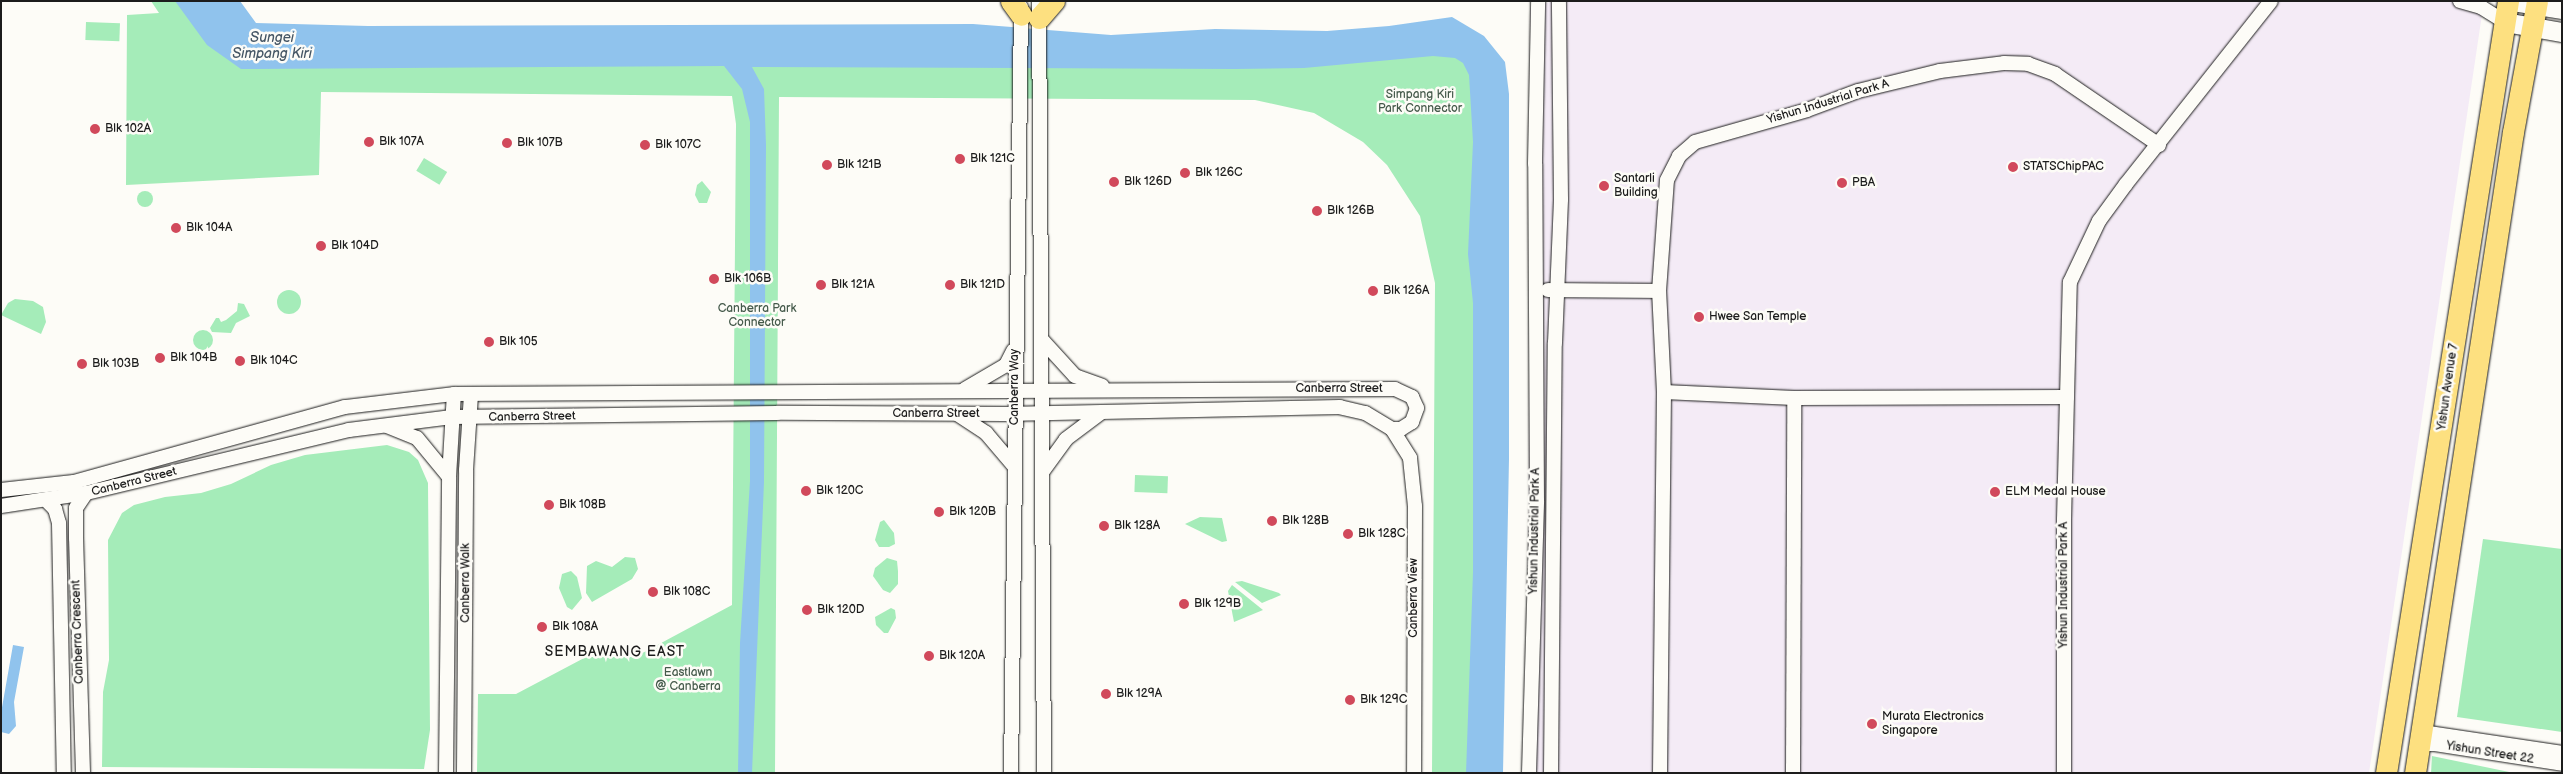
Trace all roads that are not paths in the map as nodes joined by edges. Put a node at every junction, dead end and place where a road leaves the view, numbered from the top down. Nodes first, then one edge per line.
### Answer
1 (1054, 1) edge
2 (1538, 1) edge
3 (1559, 1) edge
4 (2270, 1) edge
5 (2460, 1) edge
6 (2513, 1) edge
7 (2536, 3) edge
8 (2481, 7) junction
9 (2506, 8) edge
10 (2562, 9) edge
11 (1027, 11) edge
12 (2532, 28) junction
13 (2562, 32) edge
14 (2487, 129) junction
15 (2513, 132) junction
16 (2159, 145) junction
17 (1536, 290) junction
18 (1556, 290) junction
19 (1660, 291) junction
20 (1043, 341) junction
21 (1015, 343) junction
22 (1014, 389) junction
23 (1043, 389) junction
24 (1108, 389) junction
25 (962, 390) junction
26 (1664, 392) junction
27 (454, 394) junction
28 (471, 394) junction
29 (2067, 397) junction
30 (1794, 398) junction
31 (1102, 412) junction
32 (1042, 413) junction
33 (957, 414) junction
34 (1014, 414) junction
35 (452, 417) junction
36 (469, 418) junction
37 (384, 424) junction
38 (1392, 429) junction
39 (1014, 466) junction
40 (1042, 472) junction
41 (449, 477) junction
42 (1, 490) edge
43 (78, 490) junction
44 (46, 500) junction
45 (1, 506) edge
46 (2420, 740) junction
47 (2390, 751) junction
48 (2562, 753) edge
49 (2562, 764) edge
50 (64, 773) edge
51 (82, 773) edge
52 (446, 773) edge
53 (464, 773) edge
54 (1011, 773) edge
55 (1044, 773) edge
56 (1414, 773) edge
57 (1530, 773) edge
58 (1551, 773) edge
59 (1660, 773) edge
60 (1792, 773) edge
61 (2064, 773) edge
62 (2386, 773) edge
63 (2415, 773) edge

1 - 11 main road
2 - 17 street, Yishun Industrial Park A
3 - 18 street, Yishun Industrial Park A
4 - 16 street, Yishun Industrial Park A
5 - 8 street
6 - 7 main road
7 - 10 main road
7 - 12 main road, Yishun Avenue 7
8 - 9 street
8 - 9 street
9 - 12 main road
9 - 14 main road, Yishun Avenue 7
11 - 20 street
11 - 21 street, Canberra Way
12 - 13 main road
12 - 15 main road, Yishun Avenue 7
14 - 15 main road
14 - 47 main road, Yishun Avenue 7
15 - 46 main road, Yishun Avenue 7
16 - 19 street, Yishun Industrial Park A
16 - 29 street, Yishun Industrial Park A
17 - 18 street
17 - 57 street, Yishun Industrial Park A
18 - 19 street
18 - 58 street, Yishun Industrial Park A
19 - 26 street, Yishun Industrial Park A
20 - 23 street
20 - 24 street
21 - 22 street, Canberra Way
21 - 25 street
22 - 23 street, Canberra Street
22 - 25 street, Canberra Street
22 - 34 street, Canberra Way
23 - 24 street, Canberra Street
23 - 32 street
24 - 38 street, Canberra Street
25 - 28 street, Canberra Street
26 - 30 street
26 - 59 street, Yishun Industrial Park A
27 - 28 street, Canberra Street
27 - 35 street, Canberra Walk
27 - 43 street, Canberra Street
28 - 36 street, Canberra Walk
29 - 30 street
29 - 61 street, Yishun Industrial Park A
30 - 60 street
31 - 32 street, Canberra Street
31 - 38 street, Canberra Street
31 - 40 street
32 - 34 street, Canberra Street
32 - 40 street
33 - 34 street, Canberra Street
33 - 36 street, Canberra Street
33 - 39 street
34 - 39 street, Canberra Way
35 - 36 street, Canberra Street
35 - 37 street, Canberra Street
35 - 41 street, Canberra Walk
36 - 53 street, Canberra Walk
37 - 41 street
37 - 43 street, Canberra Street
38 - 56 street, Canberra View
39 - 54 street, Canberra Way
40 - 55 street
41 - 52 street, Canberra Walk
42 - 43 street, Canberra Street
43 - 44 street, Canberra Street
43 - 51 street, Canberra Crescent
44 - 45 street, Canberra Street
44 - 50 street, Canberra Crescent
46 - 47 main road
46 - 48 street, Yishun Street 22
46 - 49 street, Yishun Street 22
46 - 63 main road, Yishun Avenue 7
47 - 62 main road, Yishun Avenue 7

